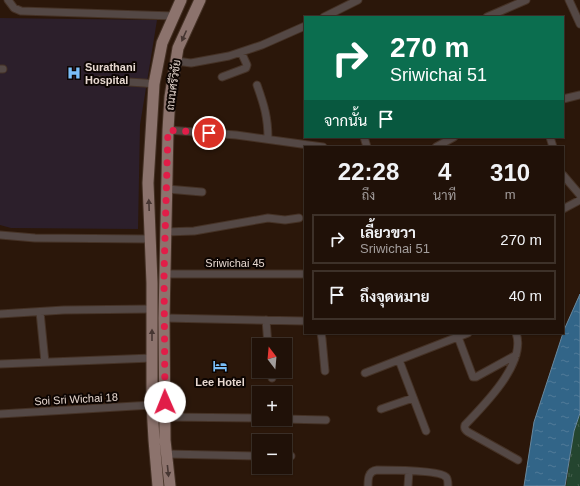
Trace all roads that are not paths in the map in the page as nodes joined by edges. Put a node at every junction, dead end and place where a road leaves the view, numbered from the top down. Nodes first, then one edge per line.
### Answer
1 (8, 0) edge
2 (181, 0) edge
3 (200, 0) edge
4 (358, 0) edge
5 (526, 0) edge
6 (569, 0) edge
7 (174, 16) junction
8 (326, 16) edge
9 (490, 16) edge
10 (580, 24) edge
11 (304, 26) edge
12 (241, 52) junction
13 (176, 61) junction
14 (222, 77) dead end
15 (98, 80) dead end
16 (154, 84) junction
17 (257, 85) dead end
18 (579, 97) edge
19 (564, 99) edge
20 (168, 130) junction
21 (452, 138) edge
22 (268, 139) junction
23 (316, 146) edge
24 (438, 146) edge
25 (148, 173) junction
26 (167, 173) junction
27 (564, 176) edge
28 (167, 189) junction
29 (202, 192) dead end
30 (580, 195) edge
31 (580, 200) edge
32 (564, 208) edge
33 (299, 218) dead end
34 (165, 232) junction
35 (0, 234) edge
36 (150, 239) junction
37 (164, 274) junction
38 (304, 274) edge
39 (152, 309) junction
40 (40, 312) junction
41 (0, 314) edge
42 (164, 318) junction
43 (266, 320) junction
44 (304, 321) edge
45 (321, 334) edge
46 (466, 334) edge
47 (516, 334) edge
48 (458, 337) junction
49 (267, 338) edge
50 (516, 355) junction
51 (152, 358) junction
52 (399, 360) junction
53 (45, 362) junction
54 (0, 364) edge
55 (325, 371) dead end
56 (365, 373) dead end
57 (413, 398) junction
58 (152, 405) junction
59 (381, 409) dead end
60 (0, 414) edge
61 (165, 417) junction
62 (252, 418) edge
63 (292, 419) edge
64 (326, 420) dead end
65 (426, 432) dead end
66 (167, 454) junction
67 (252, 456) edge
68 (518, 460) dead end
69 (408, 471) junction
70 (158, 486) edge
71 (170, 486) edge
72 (368, 486) edge
73 (408, 486) edge
74 (448, 486) edge

1 - 7 street
2 - 7 main road, ถนนศรีวิชัย
3 -> 13 main road, ถนนศรีวิชัย
4 - 8 street
5 - 9 street
6 - 10 street
7 - 16 main road, ถนนศรีวิชัย
11 - 12 street
12 - 13 street
12 - 14 street
13 - 20 main road, ถนนศรีวิชัย
15 - 16 street
16 - 25 main road, ถนนศรีวิชัย
17 - 22 street
18 - 19 street
20 - 22 street
20 - 26 main road, ถนนศรีวิชัย
21 - 24 street
22 - 23 street
25 - 26 main road
36 -> 25 main road, ถนนศรีวิชัย
26 - 28 main road, ถนนศรีวิชัย
27 - 30 street
28 - 29 street
28 - 34 main road, ถนนศรีวิชัย
31 - 32 street
33 - 34 street
34 - 37 main road, ถนนศรีวิชัย
35 - 36 street
36 - 39 main road, ถนนศรีวิชัย
37 - 38 street, Sriwichai 45
37 - 42 main road, ถนนศรีวิชัย
39 - 40 street
51 -> 39 main road, ถนนศรีวิชัย
40 - 41 street
40 - 53 street
42 - 43 street
42 - 61 main road, ถนนศรีวิชัย
43 - 44 street
43 - 49 street
45 - 55 street
46 - 48 street
47 - 50 street
48 - 50 street
48 - 52 street
50 - 68 street
51 - 53 street
51 - 58 main road, ถนนศรีวิชัย
52 - 56 street
52 - 57 street
53 - 54 street
57 - 59 street
57 - 65 street
58 - 60 street, Soi Sri Wichai 18
58 - 70 main road, ถนนศรีวิชัย
61 - 62 street
61 - 66 main road, ถนนศรีวิชัย
63 - 64 street
66 - 67 street
66 -> 71 main road, ถนนศรีวิชัย
69 - 72 street
69 - 73 street
69 - 74 street

